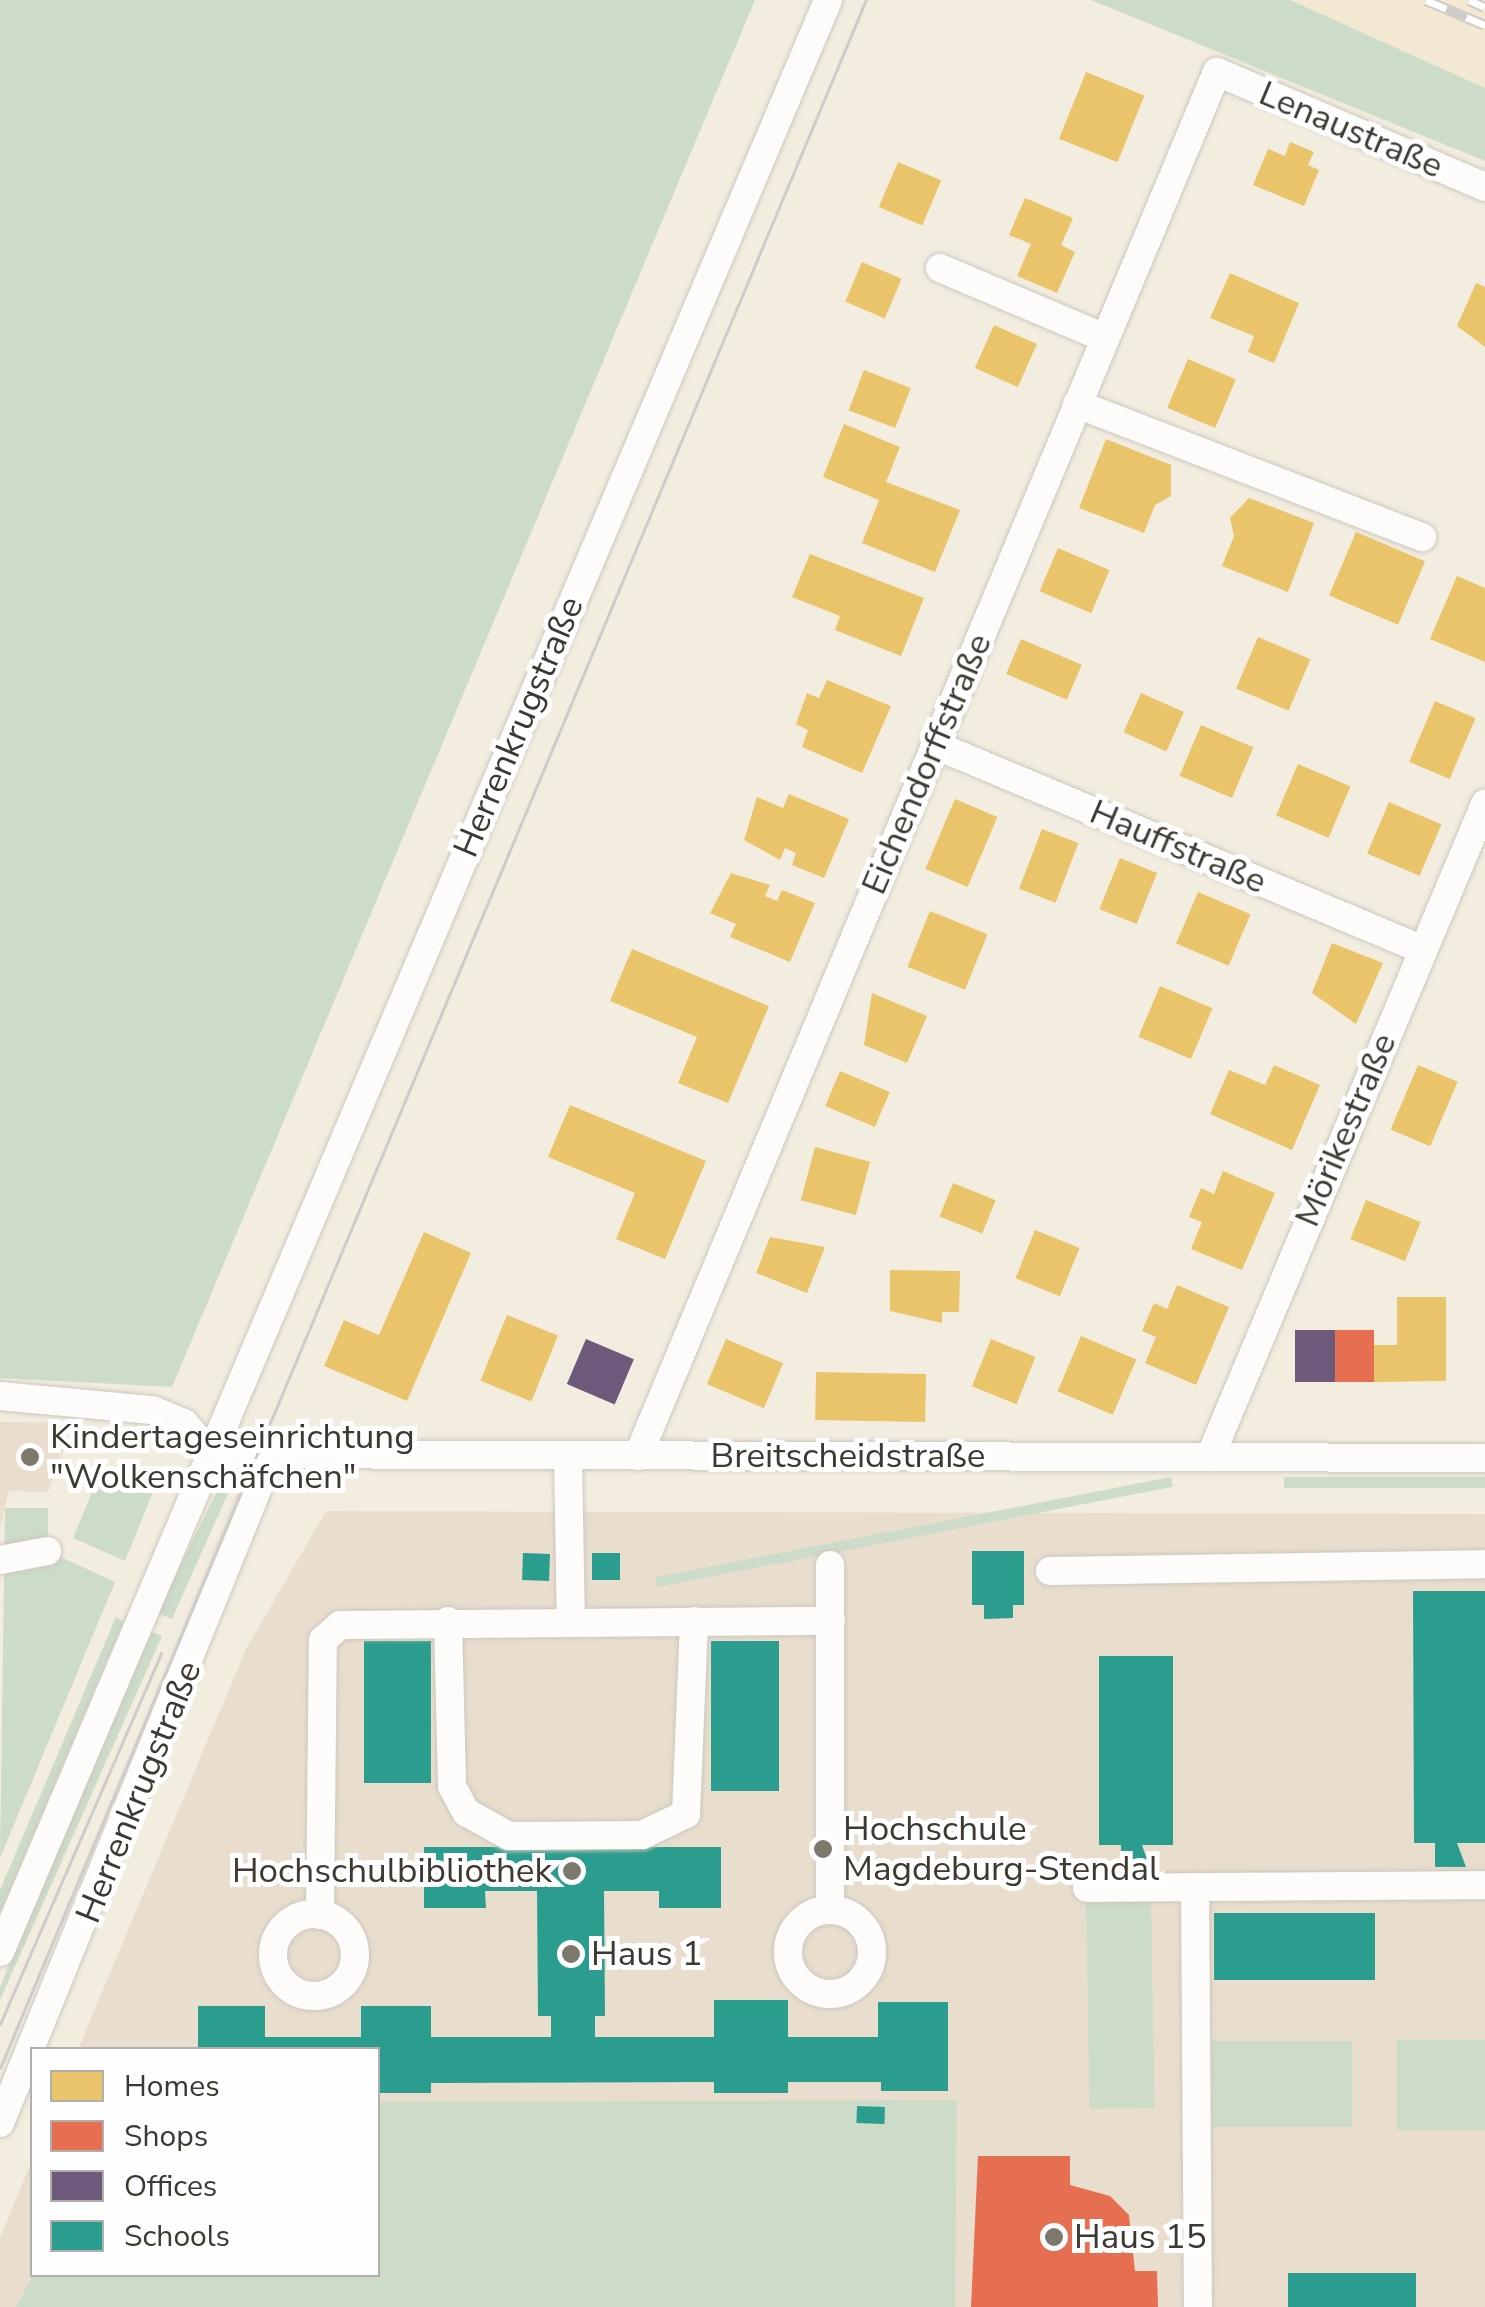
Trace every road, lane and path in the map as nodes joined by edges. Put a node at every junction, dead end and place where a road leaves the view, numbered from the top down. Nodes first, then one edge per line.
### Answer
1 (828, 0) edge
2 (1217, 72) joint
3 (1485, 186) edge
4 (940, 268) dead end
5 (1105, 338) junction
6 (1077, 404) junction
7 (1422, 538) dead end
8 (935, 746) junction
9 (1485, 804) edge
10 (1422, 949) junction
11 (0, 1396) edge
12 (211, 1454) junction
13 (568, 1456) junction
14 (638, 1456) junction
15 (1210, 1456) junction
16 (270, 1458) junction
17 (1485, 1458) edge
18 (48, 1551) dead end
19 (0, 1560) edge
20 (1485, 1564) edge
21 (830, 1565) dead end
22 (1050, 1571) dead end
23 (831, 1620) junction
24 (571, 1621) junction
25 (694, 1621) junction
26 (448, 1622) junction
27 (1485, 1885) edge
28 (1087, 1888) dead end
29 (1195, 1888) junction
30 (830, 1910) dead end
31 (320, 1915) dead end
32 (0, 1952) edge
33 (31, 2047) edge
34 (30, 2049) edge
35 (0, 2123) edge
36 (1198, 2307) edge

1 - 12 street, Herrenkrugstraße
2 - 3 street, Lenaustraße
2 - 5 street, Eichendorffstraße
4 - 5 street
5 - 6 street, Eichendorffstraße
6 - 7 street
6 - 8 street, Eichendorffstraße
8 - 10 street, Hauffstraße
8 - 14 street, Eichendorffstraße
9 - 10 street, Mörikestraße
10 - 15 street, Mörikestraße
11 - 12 street
12 - 16 street, Breitscheidstraße
12 - 32 street, Herrenkrugstraße
13 - 14 street, Breitscheidstraße
13 - 16 street, Breitscheidstraße
13 - 24 street
14 - 15 street, Breitscheidstraße
15 - 17 street, Breitscheidstraße
16 - 33 street, Herrenkrugstraße
18 - 19 street
20 - 22 street
21 - 23 street
23 - 25 street
23 - 30 street
24 - 25 street
24 - 26 street
25 - 26 street
26 - 31 street
27 - 29 street
28 - 29 street
29 - 36 street
34 - 35 street, Herrenkrugstraße

